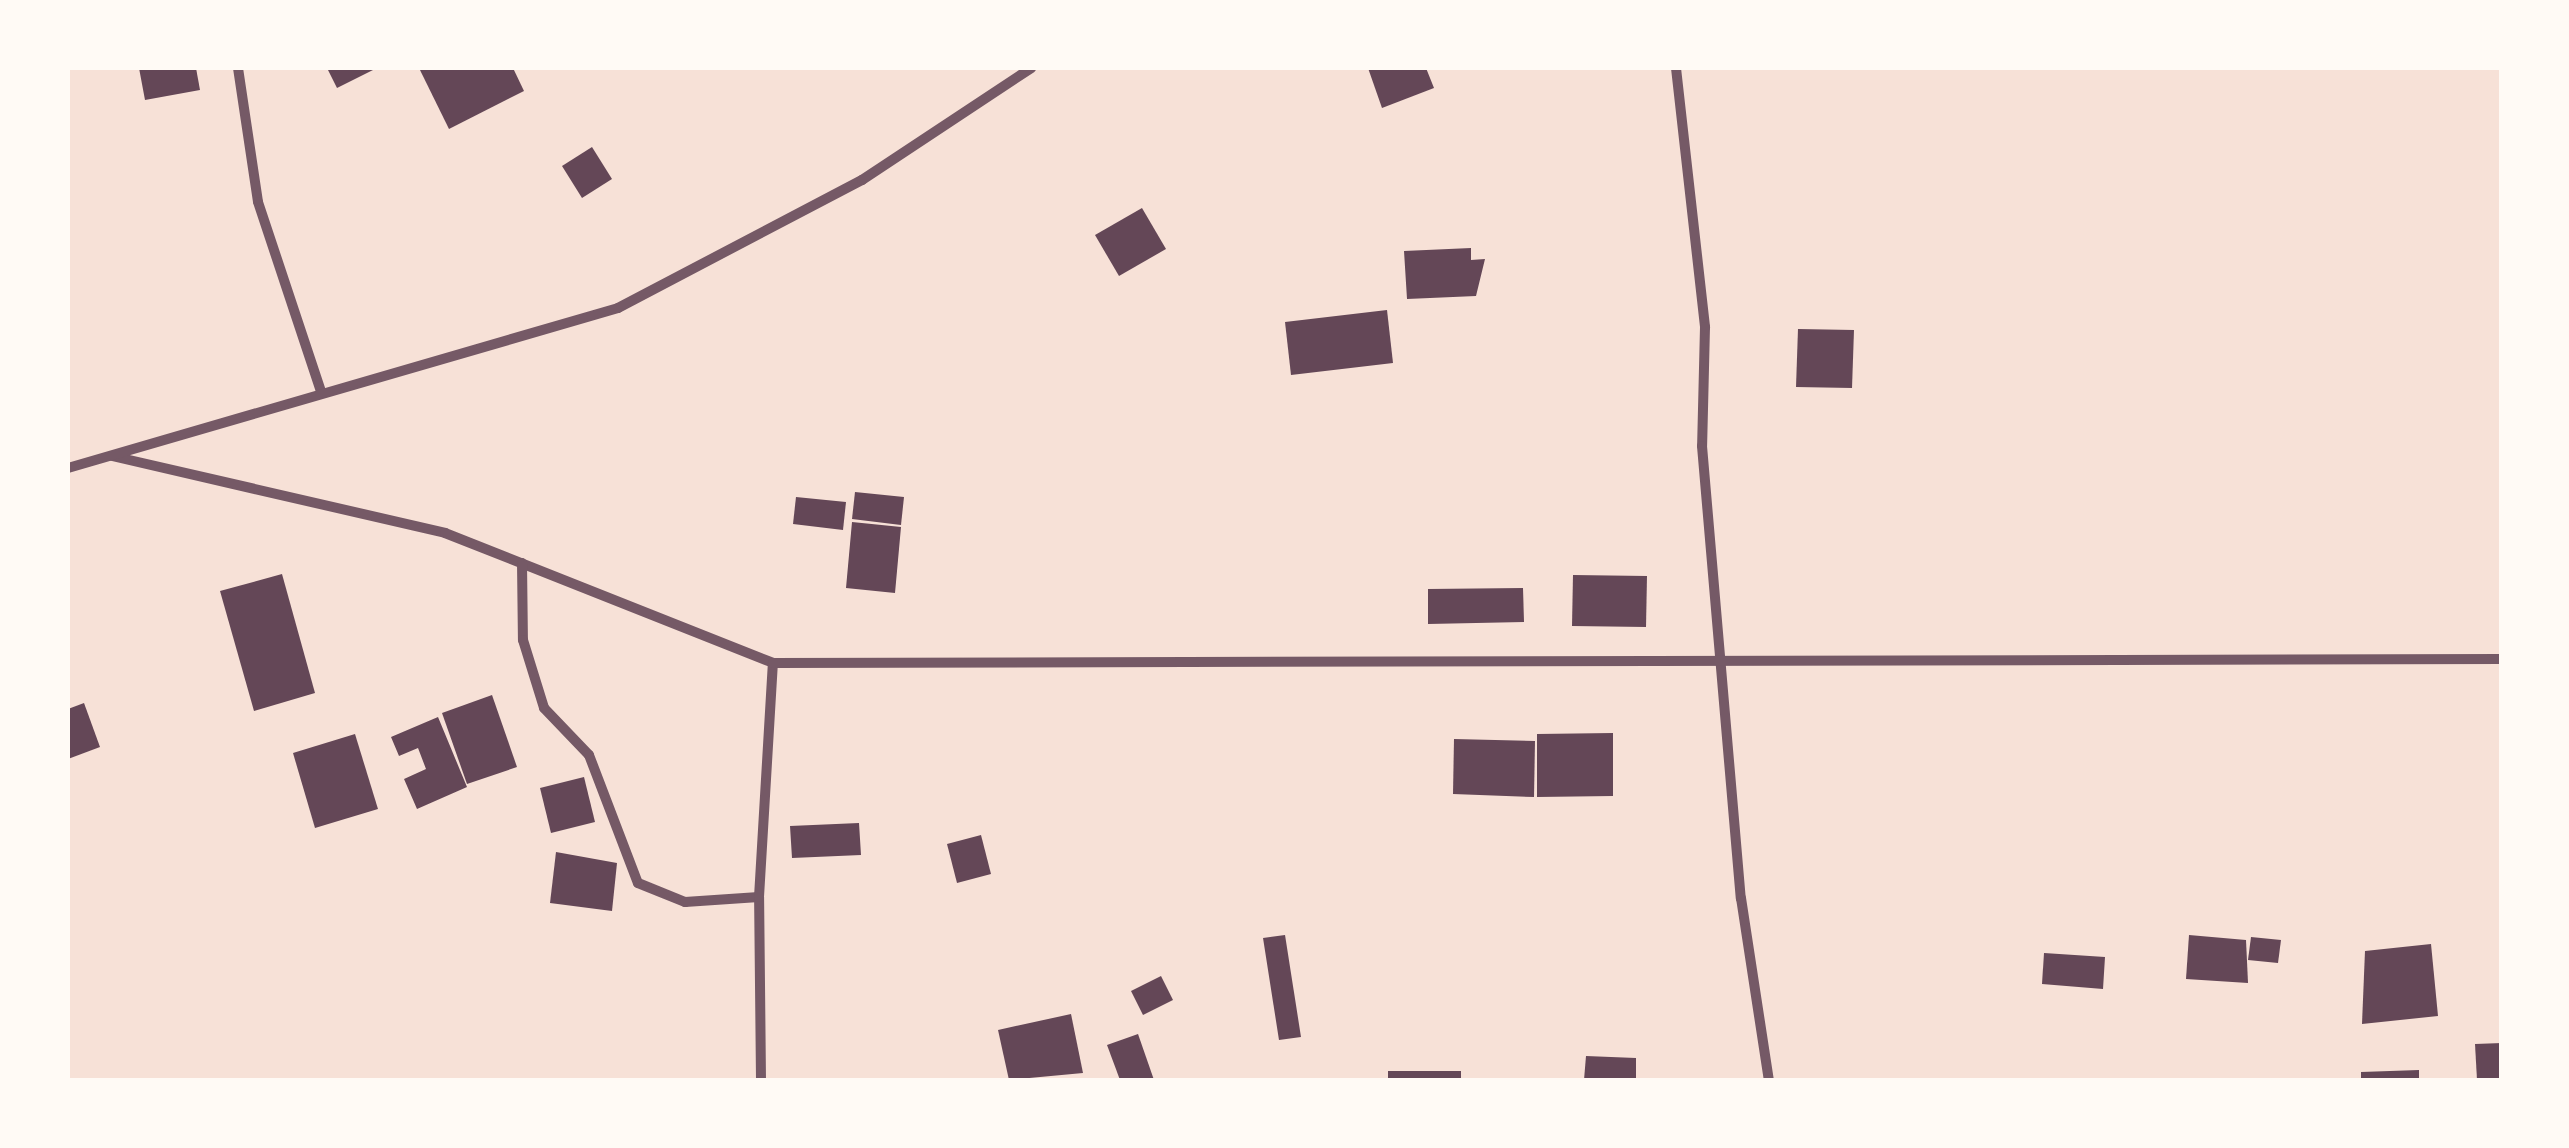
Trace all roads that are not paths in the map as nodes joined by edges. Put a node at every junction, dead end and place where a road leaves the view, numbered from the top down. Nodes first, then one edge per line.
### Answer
1 (238, 68) edge
2 (1032, 68) edge
3 (1676, 68) edge
4 (322, 391) junction
5 (111, 456) junction
6 (68, 468) edge
7 (522, 563) junction
8 (2502, 659) edge
9 (773, 663) junction
10 (1723, 666) junction
11 (759, 897) junction
12 (762, 1080) edge
13 (1768, 1080) edge

1 - 4 street
2 - 4 street
3 - 10 street
4 - 5 street
5 - 6 street
5 - 7 street
7 - 9 street
7 - 11 street
8 - 10 street
9 - 10 street
9 - 11 street
10 - 13 street
11 - 12 street

